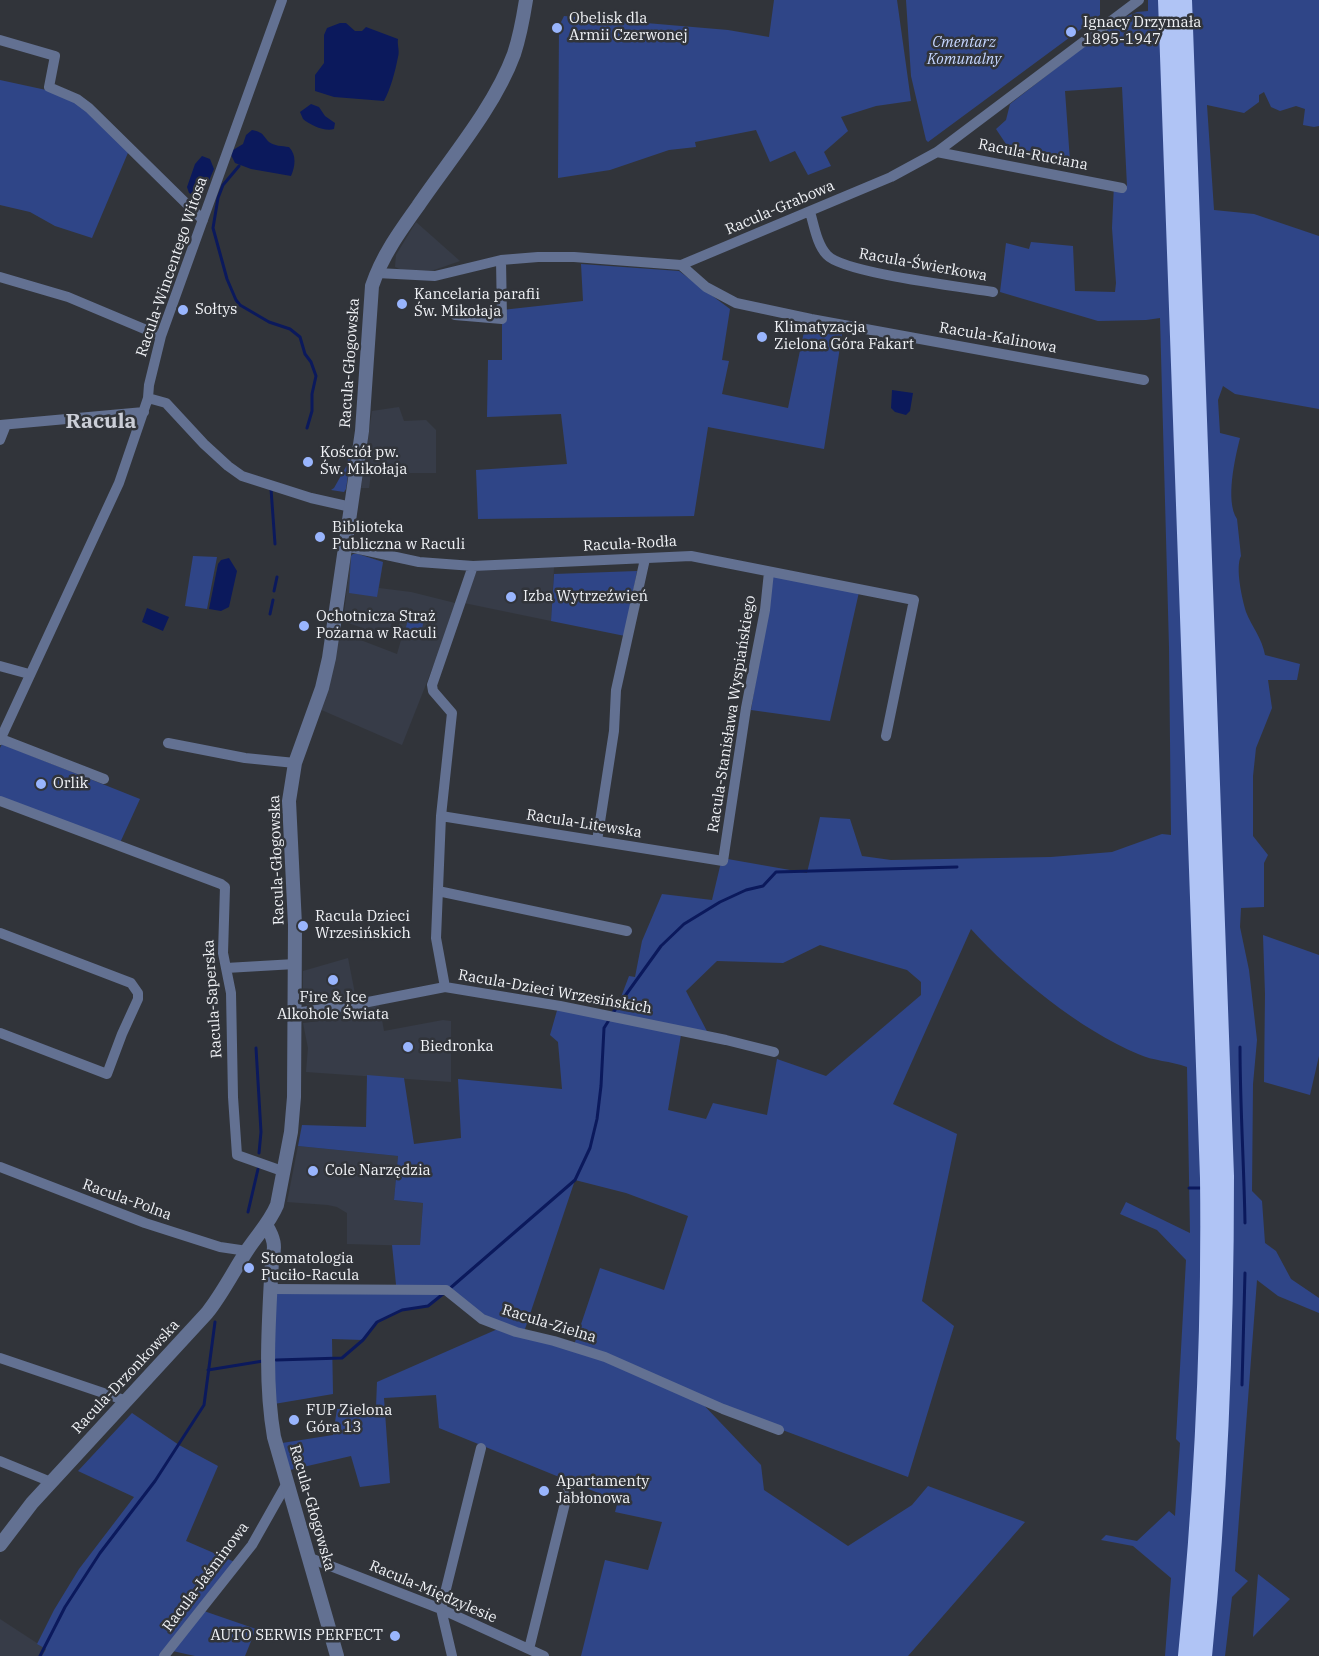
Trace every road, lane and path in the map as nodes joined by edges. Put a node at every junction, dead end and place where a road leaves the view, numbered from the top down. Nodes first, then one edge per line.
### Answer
1 (282, 0) edge
2 (526, 0) edge
3 (1139, 0) edge
4 (1167, 0) edge
5 (1183, 0) edge
6 (0, 40) edge
7 (937, 152) junction
8 (1122, 188) dead end
9 (810, 212) junction
10 (203, 220) junction
11 (501, 260) junction
12 (681, 266) junction
13 (377, 273) junction
14 (0, 277) edge
15 (993, 292) dead end
16 (455, 315) dead end
17 (161, 336) junction
18 (1144, 380) dead end
19 (148, 398) junction
20 (144, 412) junction
21 (3, 425) edge
22 (0, 441) edge
23 (351, 507) junction
24 (345, 546) junction
25 (645, 559) junction
26 (473, 566) junction
27 (769, 572) junction
28 (0, 666) edge
29 (30, 674) junction
30 (1199, 674) junction
31 (886, 736) dead end
32 (0, 739) edge
33 (168, 743) dead end
34 (295, 763) junction
35 (104, 779) dead end
36 (0, 801) edge
37 (441, 816) junction
38 (597, 841) junction
39 (723, 861) joint
40 (438, 891) junction
41 (627, 931) dead end
42 (0, 933) edge
43 (295, 964) junction
44 (226, 968) junction
45 (445, 987) junction
46 (295, 1013) junction
47 (0, 1033) edge
48 (774, 1052) dead end
49 (0, 1167) edge
50 (285, 1172) junction
51 (266, 1225) junction
52 (251, 1245) junction
53 (1218, 1249) junction
54 (272, 1260) junction
55 (270, 1289) junction
56 (0, 1358) edge
57 (127, 1401) junction
58 (779, 1430) dead end
59 (480, 1448) dead end
60 (0, 1461) edge
61 (51, 1482) junction
62 (287, 1483) junction
63 (570, 1483) dead end
64 (0, 1545) edge
65 (310, 1558) junction
66 (441, 1609) junction
67 (529, 1649) junction
68 (164, 1656) edge
69 (337, 1656) edge
70 (452, 1656) edge
71 (544, 1656) edge
72 (1187, 1656) edge
73 (1203, 1656) edge

1 - 10 street, Racula-Wincentego Witosa
2 - 13 street, Racula-Głogowska
3 - 7 street, Racula-Grabowa
4 - 30 highway
5 - 30 highway
6 - 10 street
7 - 8 street, Racula-Ruciana
7 - 9 street, Racula-Grabowa
9 - 12 street, Racula-Grabowa
9 - 15 street, Racula-Świerkowa
10 - 17 street, Racula-Wincentego Witosa
11 - 12 street, Racula-Grabowa
11 - 13 street, Racula-Grabowa
11 - 16 street
12 - 18 street, Racula-Kalinowa
13 - 23 street, Racula-Głogowska
14 - 17 street
17 - 19 street, Racula-Wincentego Witosa
19 - 20 street, Racula-Wincentego Witosa
19 - 23 street
20 - 21 street
20 - 29 street, Racula-Wincentego Witosa
21 - 22 street
23 - 24 street, Racula-Głogowska
24 - 26 street, Racula-Rodła
24 - 34 street, Racula-Głogowska
25 - 26 street, Racula-Rodła
25 - 27 street, Racula-Rodła
25 - 38 street
26 - 37 street
27 - 31 street, Racula-Rodła
27 - 39 street, Racula-Stanisława Wyspiańskiego
28 - 29 street
29 - 32 street, Racula-Wincentego Witosa
30 - 53 highway
32 - 35 street
33 - 34 street
34 - 43 street, Racula-Głogowska
36 - 44 street, Racula-Saperska
37 - 38 street, Racula-Litewska
37 - 40 street
38 - 39 street, Racula-Litewska
40 - 41 street
40 - 45 street
42 - 47 street
43 - 44 street
43 - 46 street, Racula-Głogowska
44 - 50 street, Racula-Saperska
45 - 46 street, Racula-Dzieci Wrzesińskich
45 - 48 street, Racula-Dzieci Wrzesińskich
46 - 50 street, Racula-Głogowska
49 - 52 street, Racula-Polna
50 - 51 street, Racula-Głogowska
51 - 52 street, Racula-Drzonkowska
51 - 54 street, Racula-Głogowska
52 - 54 street
52 - 57 street, Racula-Drzonkowska
53 - 72 highway
53 - 73 highway
54 - 55 street, Racula-Głogowska
55 - 58 street, Racula-Zielna
55 - 62 street, Racula-Głogowska
56 - 57 street
57 - 61 street, Racula-Drzonkowska
59 - 66 street
60 - 61 street
61 - 64 street, Racula-Drzonkowska
62 - 65 street, Racula-Głogowska
62 - 68 street, Racula-Jaśminowa
63 - 67 street
65 - 66 street, Racula-Międzylesie
65 - 69 street, Racula-Głogowska
66 - 67 street, Racula-Międzylesie
66 - 70 street
67 - 71 street, Racula-Międzylesie

